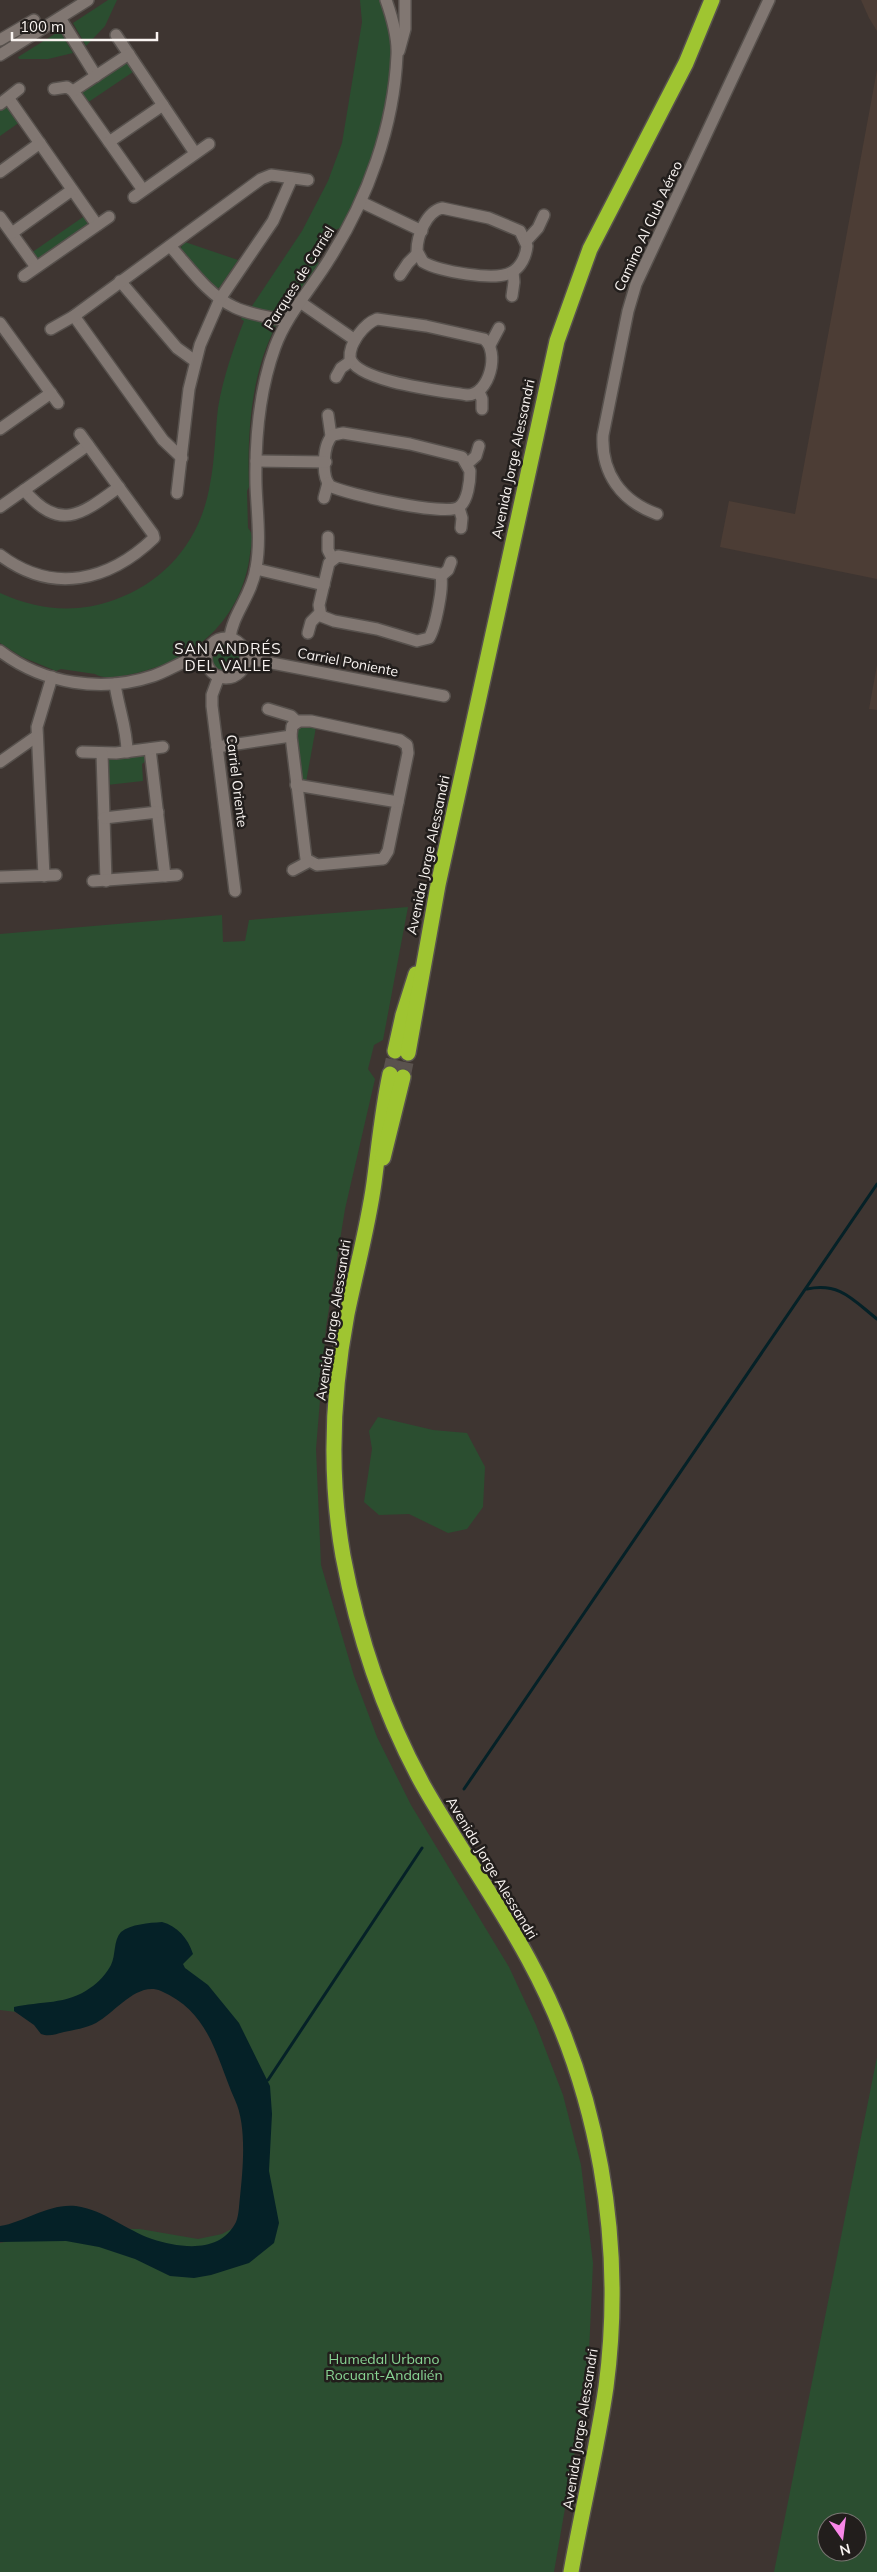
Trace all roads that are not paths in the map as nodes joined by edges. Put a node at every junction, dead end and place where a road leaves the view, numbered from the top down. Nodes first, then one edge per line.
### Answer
1 (88, 0) edge
2 (386, 0) edge
3 (405, 0) edge
4 (712, 0) edge
5 (769, 0) edge
6 (60, 18) junction
7 (34, 20) dead end
8 (116, 35) dead end
9 (0, 40) edge
10 (129, 54) junction
11 (397, 54) junction
12 (0, 55) edge
13 (96, 76) junction
14 (19, 89) dead end
15 (54, 89) dead end
16 (74, 91) junction
17 (4, 102) edge
18 (163, 104) junction
19 (109, 142) junction
20 (40, 143) junction
21 (208, 144) dead end
22 (195, 153) junction
23 (0, 172) edge
24 (292, 178) junction
25 (308, 180) dead end
26 (72, 190) junction
27 (361, 202) junction
28 (544, 215) dead end
29 (0, 217) edge
30 (109, 217) dead end
31 (97, 225) junction
32 (422, 231) junction
33 (12, 233) junction
34 (526, 241) junction
35 (170, 246) junction
36 (417, 254) junction
37 (36, 267) junction
38 (513, 272) junction
39 (400, 275) dead end
40 (24, 276) dead end
41 (120, 281) junction
42 (512, 296) dead end
43 (220, 299) junction
44 (300, 302) junction
45 (74, 316) junction
46 (287, 321) junction
47 (0, 323) edge
48 (499, 328) dead end
49 (51, 329) dead end
50 (355, 340) junction
51 (490, 345) junction
52 (195, 361) junction
53 (351, 361) junction
54 (336, 377) dead end
55 (479, 392) junction
56 (51, 393) junction
57 (58, 403) dead end
58 (482, 410) dead end
59 (328, 415) dead end
60 (0, 428) edge
61 (80, 434) dead end
62 (331, 436) junction
63 (88, 445) junction
64 (479, 446) dead end
65 (182, 458) junction
66 (256, 461) junction
67 (326, 462) junction
68 (467, 464) junction
69 (328, 483) junction
70 (118, 487) junction
71 (24, 490) junction
72 (177, 493) dead end
73 (324, 498) dead end
74 (0, 507) edge
75 (459, 508) junction
76 (657, 514) dead end
77 (461, 528) dead end
78 (328, 537) dead end
79 (0, 555) edge
80 (332, 558) junction
81 (451, 562) dead end
82 (256, 569) junction
83 (441, 576) junction
84 (324, 585) junction
85 (320, 613) junction
86 (308, 633) dead end
87 (230, 638) junction
88 (0, 651) edge
89 (206, 655) junction
90 (246, 658) junction
91 (219, 676) junction
92 (52, 677) junction
93 (115, 684) junction
94 (444, 696) dead end
95 (268, 709) dead end
96 (297, 722) junction
97 (37, 736) junction
98 (291, 736) junction
99 (163, 747) dead end
100 (217, 747) junction
101 (150, 749) junction
102 (82, 752) dead end
103 (127, 752) junction
104 (102, 753) junction
105 (0, 762) edge
106 (296, 785) junction
107 (398, 802) junction
108 (158, 812) junction
109 (104, 818) junction
110 (308, 862) junction
111 (293, 870) dead end
112 (56, 875) dead end
113 (44, 876) junction
114 (0, 877) edge
115 (93, 881) dead end
116 (106, 881) junction
117 (235, 891) dead end
118 (402, 1052) tunnel mouth
119 (397, 1076) tunnel mouth
120 (571, 2572) edge

1 - 6 street
2 - 11 street, Parques de Carriel
3 - 11 street, Parques de Carriel
4 - 118 highway, Avenida Jorge Alessandri
5 - 76 street, Camino Al Club Aéreo
6 - 12 street
6 - 13 street
7 - 9 street
8 - 10 street
10 - 13 street
10 - 18 street
11 - 27 street, Parques de Carriel
13 - 16 street
14 - 17 street
15 - 16 street
16 - 19 street
17 - 20 street
18 - 19 street
18 - 22 street
19 - 22 street
20 - 23 street
20 - 26 street
21 - 22 street
24 - 25 street
24 - 35 street
24 - 43 street
26 - 31 street
26 - 33 street
27 - 32 street
27 - 44 street, Parques de Carriel
28 - 34 street
29 - 33 street
30 - 31 street
31 - 37 street
32 - 34 street
32 - 36 street
33 - 37 street
34 - 38 street
35 - 41 street
35 - 43 street
36 - 38 street
36 - 39 street
37 - 40 street
38 - 42 street
41 - 45 street
41 - 52 street
43 - 46 street
43 - 52 street
44 - 46 street, Parques de Carriel
44 - 50 street
45 - 49 street
45 - 65 street
46 - 66 street, Parques de Carriel
47 - 56 street
48 - 51 street
50 - 51 street
50 - 53 street
51 - 55 street
52 - 65 street
53 - 54 street
53 - 55 street
55 - 58 street
56 - 57 street
56 - 60 street
59 - 62 street
61 - 63 street
62 - 67 street
62 - 68 street
63 - 70 street
63 - 71 street
64 - 68 street
65 - 72 street
66 - 67 street
66 - 82 street, Parques de Carriel
67 - 69 street
68 - 75 street
69 - 73 street
69 - 75 street
70 - 71 street
70 - 79 street
71 - 74 street
75 - 77 street
78 - 80 street
80 - 83 street
80 - 84 street
81 - 83 street
82 - 84 street
82 - 87 street, Parques de Carriel
83 - 85 street
84 - 85 street
85 - 86 street
87 - 89 street
87 - 90 street
88 - 92 street
89 - 91 street
89 - 93 street
90 - 91 street
90 - 94 street, Carriel Poniente
91 - 100 street, Carriel Oriente
92 - 93 street
92 - 97 street
93 - 103 street
95 - 96 street
96 - 98 street
96 - 107 street
97 - 105 street
97 - 113 street
98 - 100 street
98 - 106 street
99 - 101 street
100 - 117 street, Carriel Oriente
101 - 103 street
101 - 108 street
102 - 104 street
103 - 104 street
104 - 109 street
106 - 107 street
106 - 110 street
107 - 110 street
108 - 109 street
108 - 116 street
109 - 116 street
110 - 111 street
112 - 113 street
113 - 114 street
115 - 116 street
119 - 120 highway, Avenida Jorge Alessandri

